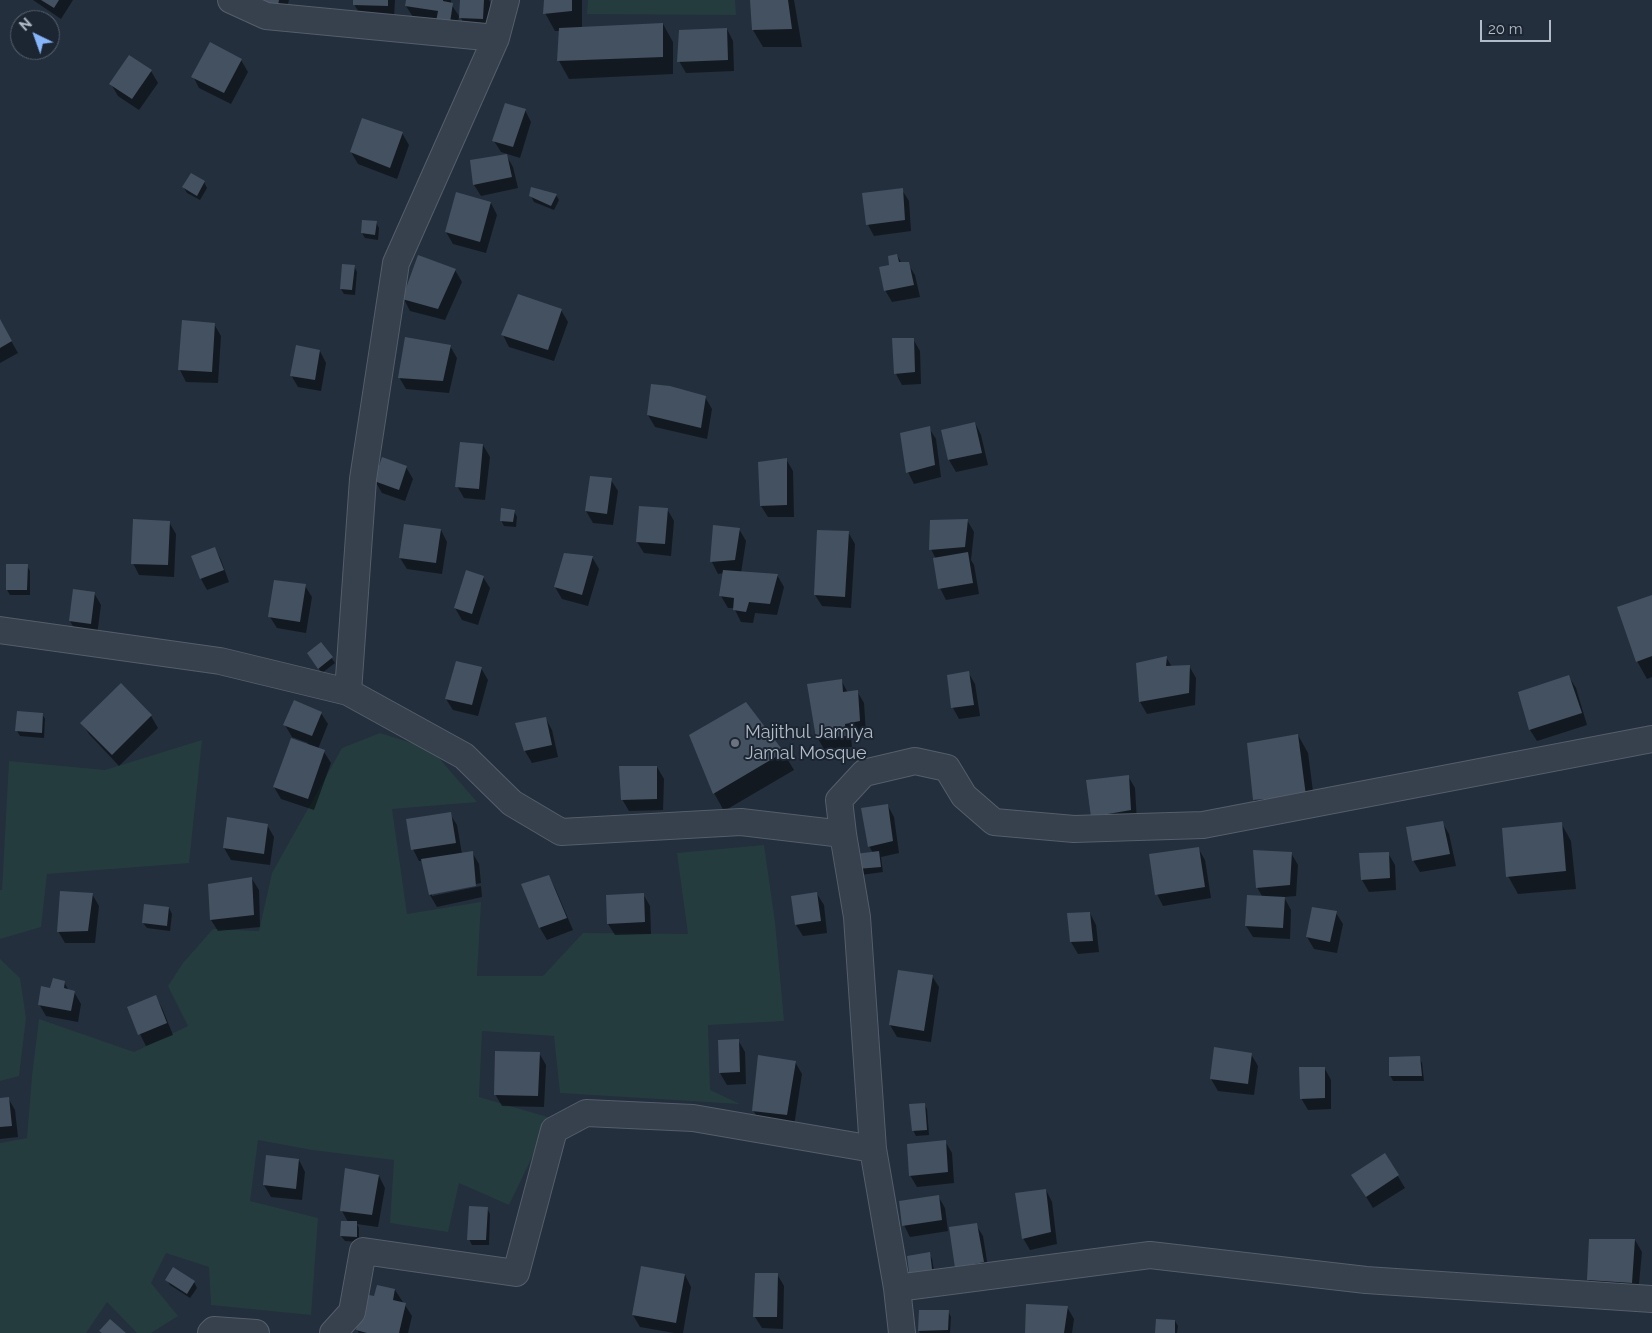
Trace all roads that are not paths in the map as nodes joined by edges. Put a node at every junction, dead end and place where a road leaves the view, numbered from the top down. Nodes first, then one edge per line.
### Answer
1 (231, 0) edge
2 (506, 0) edge
3 (496, 38) junction
4 (0, 630) edge
5 (348, 692) junction
6 (1652, 739) edge
7 (843, 834) junction
8 (873, 1149) junction
9 (897, 1288) junction
10 (1652, 1299) edge
11 (210, 1333) edge
12 (256, 1333) edge
13 (333, 1333) edge
14 (902, 1333) edge

1 - 3 street
2 - 3 street
3 - 5 street
4 - 5 street
5 - 7 street
6 - 7 street
7 - 8 street
8 - 9 street
8 - 13 street
9 - 10 street
9 - 14 street
11 - 12 street

